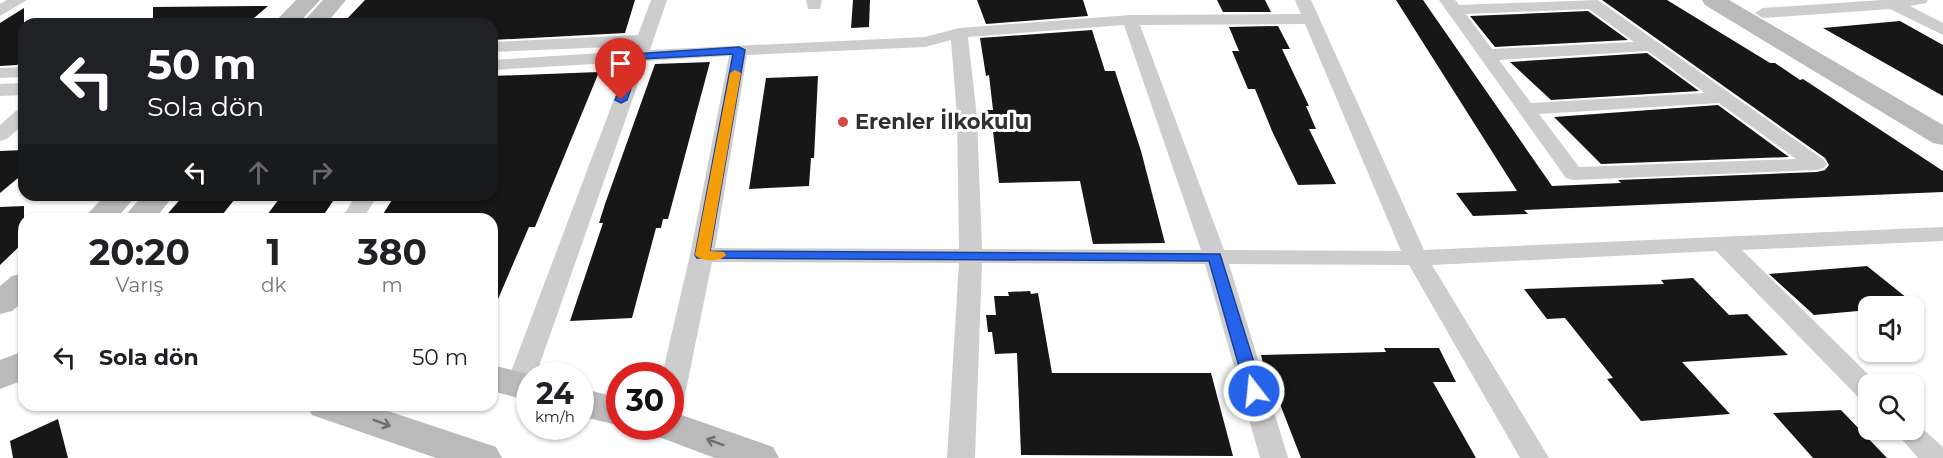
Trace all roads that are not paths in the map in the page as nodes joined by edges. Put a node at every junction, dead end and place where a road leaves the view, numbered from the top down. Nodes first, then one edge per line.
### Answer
1 (19, 0) edge
2 (309, 0) edge
3 (335, 0) edge
4 (659, 0) edge
5 (1713, 0) edge
6 (1740, 0) edge
7 (1920, 0) edge
8 (1589, 2) edge
9 (1893, 4) junction
10 (1451, 5) edge
11 (1307, 10) edge
12 (0, 11) edge
13 (1763, 13) junction
14 (291, 18) edge
15 (318, 18) edge
16 (1130, 20) junction
17 (1943, 30) edge
18 (959, 33) junction
19 (1652, 46) junction
20 (498, 47) edge
21 (641, 48) junction
22 (739, 50) junction
23 (1486, 55) junction
24 (498, 64) edge
25 (18, 72) edge
26 (0, 73) edge
27 (18, 89) edge
28 (0, 90) edge
29 (1724, 97) junction
30 (1526, 109) junction
31 (1943, 117) edge
32 (18, 119) edge
33 (0, 135) edge
34 (1943, 137) edge
35 (116, 201) edge
36 (154, 201) edge
37 (105, 213) edge
38 (143, 213) edge
39 (1943, 234) edge
40 (1722, 244) junction
41 (702, 255) junction
42 (971, 256) junction
43 (1215, 257) junction
44 (1416, 258) junction
45 (18, 289) edge
46 (0, 303) edge
47 (18, 304) edge
48 (0, 308) edge
49 (678, 362) edge
50 (1858, 380) edge
51 (513, 384) edge
52 (344, 411) edge
53 (684, 431) edge
54 (1918, 440) edge
55 (482, 458) edge
56 (759, 458) edge
57 (961, 458) edge
58 (1274, 458) edge
59 (1535, 458) edge
60 (1936, 458) edge

1 - 12 street
2 - 14 main road
3 - 15 main road
4 - 21 street
5 - 34 main road
6 - 13 main road
7 - 9 street
8 - 10 street
8 - 19 street
9 - 13 street
9 - 17 street
10 - 23 street
11 - 16 street
11 - 44 street
13 - 31 main road
16 - 18 street
16 - 43 street
18 - 22 street
18 - 42 street
19 - 23 street
19 - 29 street
20 - 21 street
21 - 22 street
21 - 24 street
21 - 51 street
22 - 41 street
23 - 30 street
25 - 26 street
27 - 28 street
29 - 30 street
29 - 30 street
32 - 33 street
35 - 37 main road
36 - 38 main road
39 - 40 street
40 - 44 street
40 - 50 street
41 - 42 street
41 - 49 street
42 - 43 street
42 - 57 street
43 - 44 street
43 - 58 street
44 - 59 street
45 - 46 main road
47 - 48 main road
52 -> 55 main road
56 -> 53 main road
54 - 60 street

